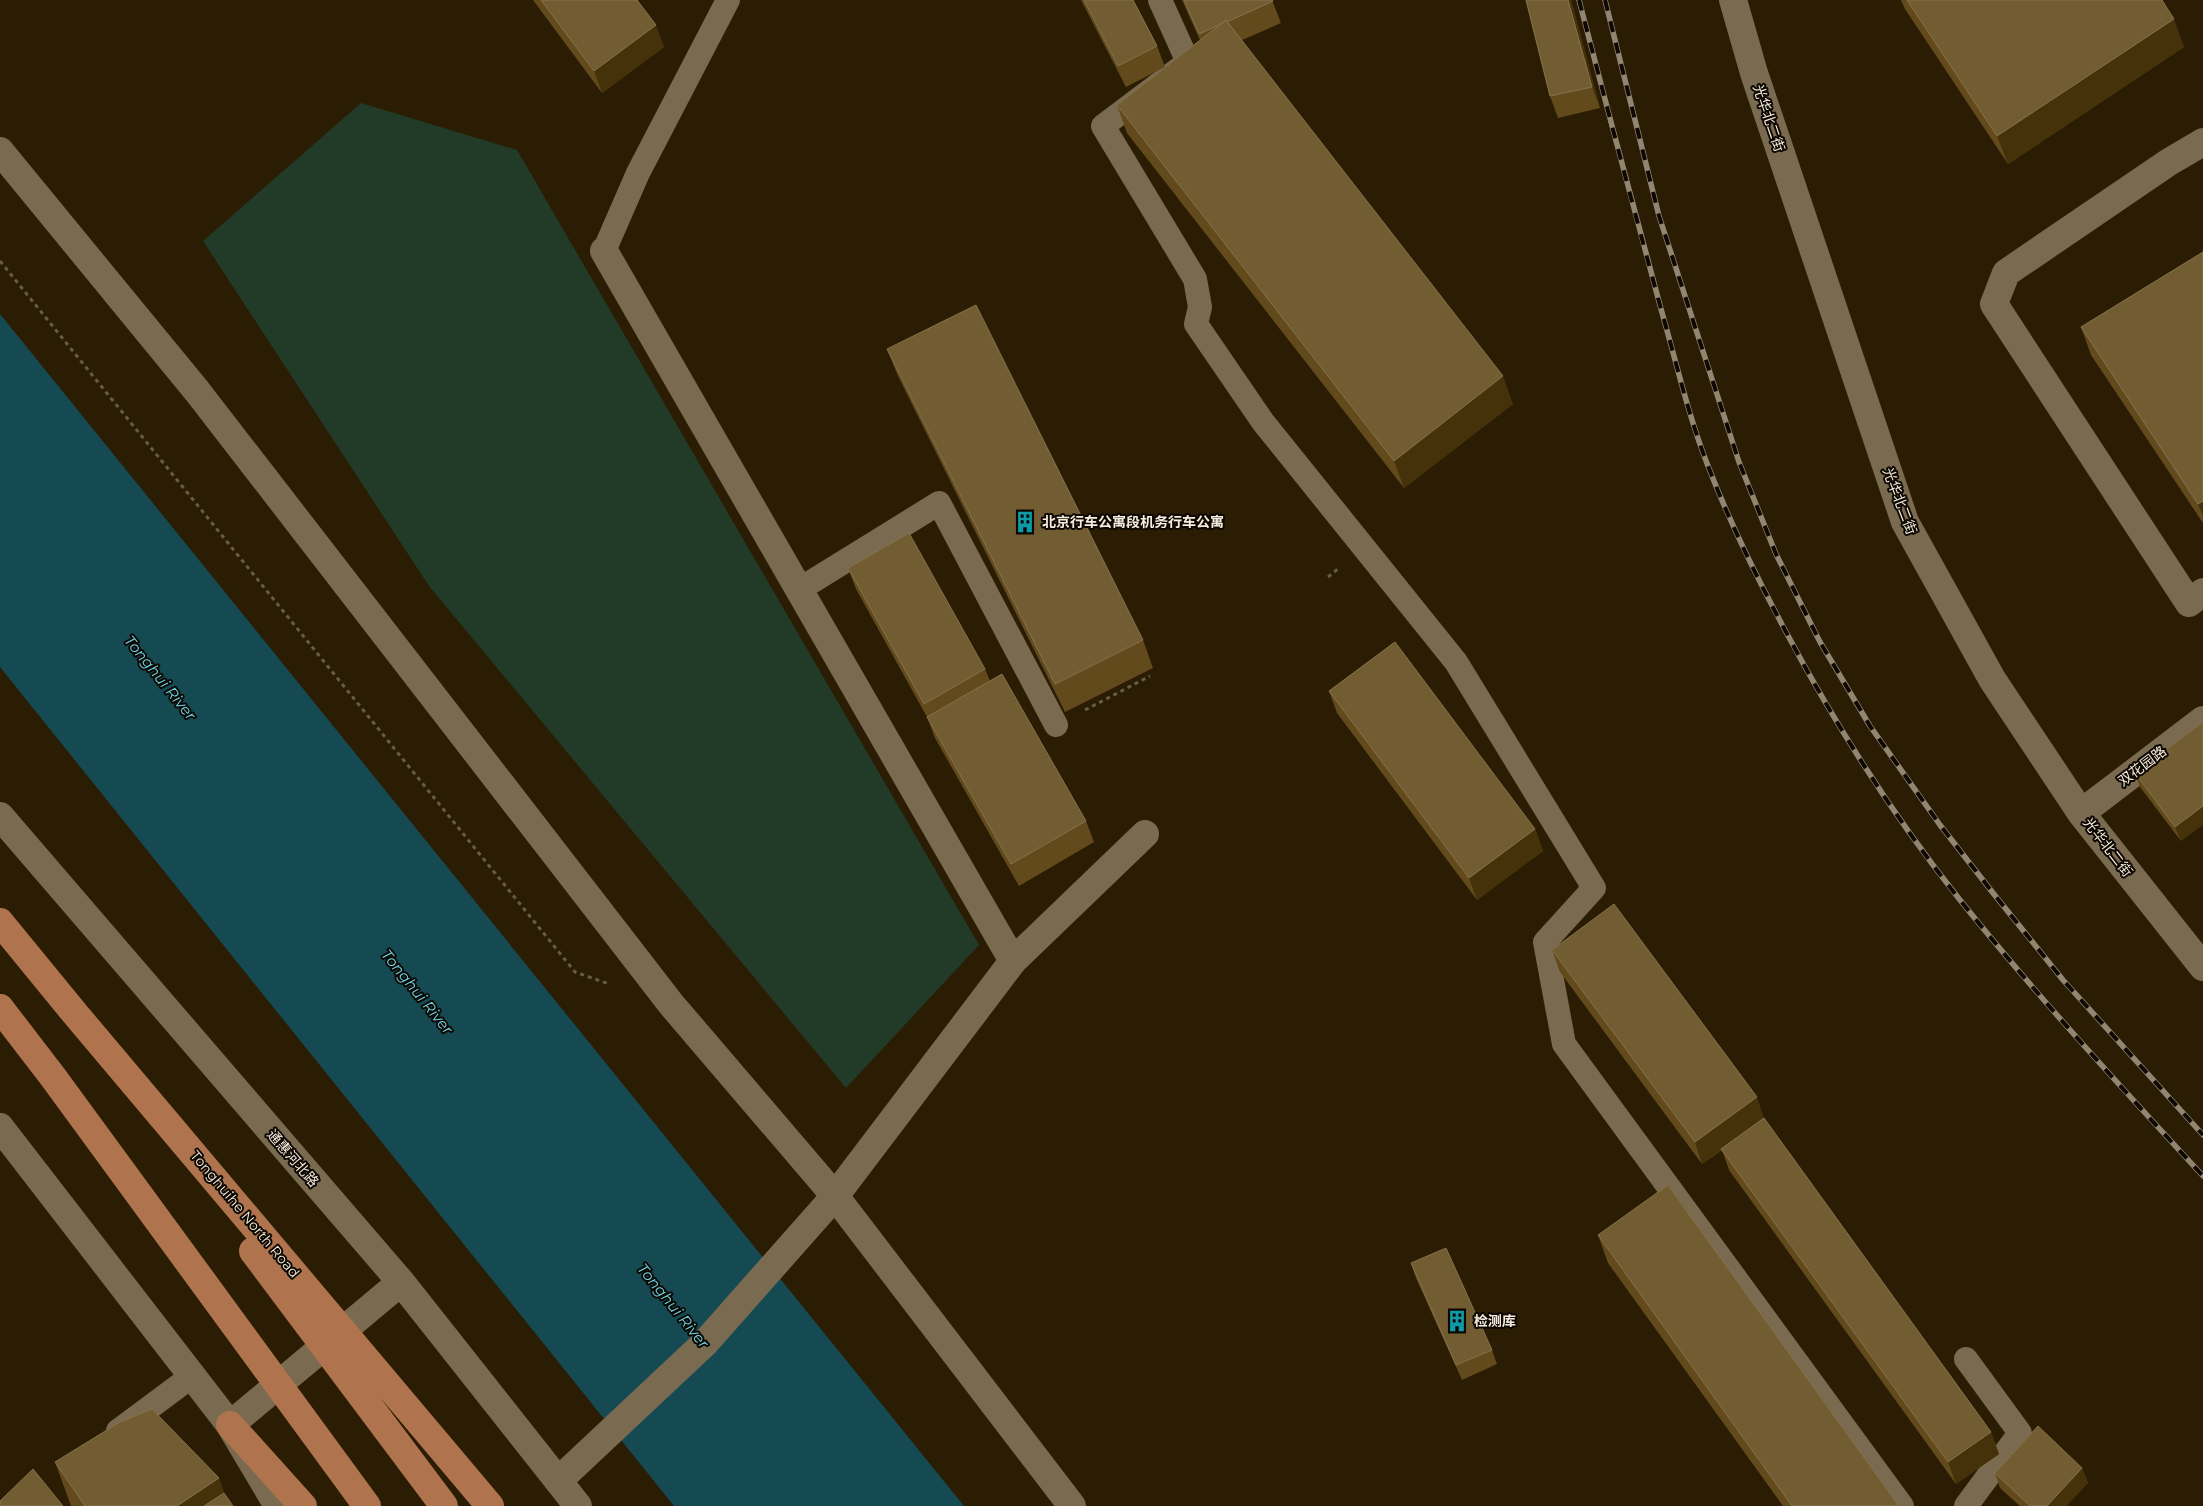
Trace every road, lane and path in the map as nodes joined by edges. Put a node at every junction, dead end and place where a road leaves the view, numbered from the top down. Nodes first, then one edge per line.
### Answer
1 (728, 0) edge
2 (1160, 0) edge
3 (1733, 0) edge
4 (2203, 142) edge
5 (0, 152) edge
6 (604, 251) joint
7 (0, 261) edge
8 (800, 589) junction
9 (2203, 592) edge
10 (1150, 676) dead end
11 (2203, 720) edge
12 (1056, 725) joint
13 (2081, 813) junction
14 (0, 816) edge
15 (1144, 834) dead end
16 (0, 922) edge
17 (1012, 961) junction
18 (2203, 967) edge
19 (610, 984) dead end
20 (0, 1008) edge
21 (77, 1016) junction
22 (0, 1127) edge
23 (835, 1196) junction
24 (400, 1282) junction
25 (1966, 1359) dead end
26 (192, 1376) junction
27 (230, 1425) junction
28 (116, 1452) edge
29 (558, 1481) junction
30 (278, 1506) edge
31 (303, 1506) edge
32 (367, 1506) edge
33 (444, 1506) edge
34 (490, 1506) edge
35 (578, 1506) edge
36 (1072, 1506) edge
37 (1902, 1506) edge
38 (1966, 1506) edge

1 - 6 lane
2 - 37 lane
3 - 13 street, 光华北二街
4 - 9 street
5 - 23 street
6 - 8 street
7 - 19 path
8 - 12 lane
8 - 17 street
10 - 12 path
11 - 13 street, 双花园路
13 - 18 street, 光华北二街
14 - 24 street, 通惠河北路
15 - 17 street
16 - 21 highway, Tonghuihe North Road
17 - 23 street
20 - 32 highway
21 - 33 highway
21 - 34 highway, Tonghuihe North Road
22 - 26 street
23 - 29 street
23 - 36 street
24 - 27 street
24 - 29 street, 通惠河北路
25 - 38 lane
26 - 27 street
26 - 28 lane
27 - 30 street
27 - 31 highway
29 - 35 street, 通惠河北路

